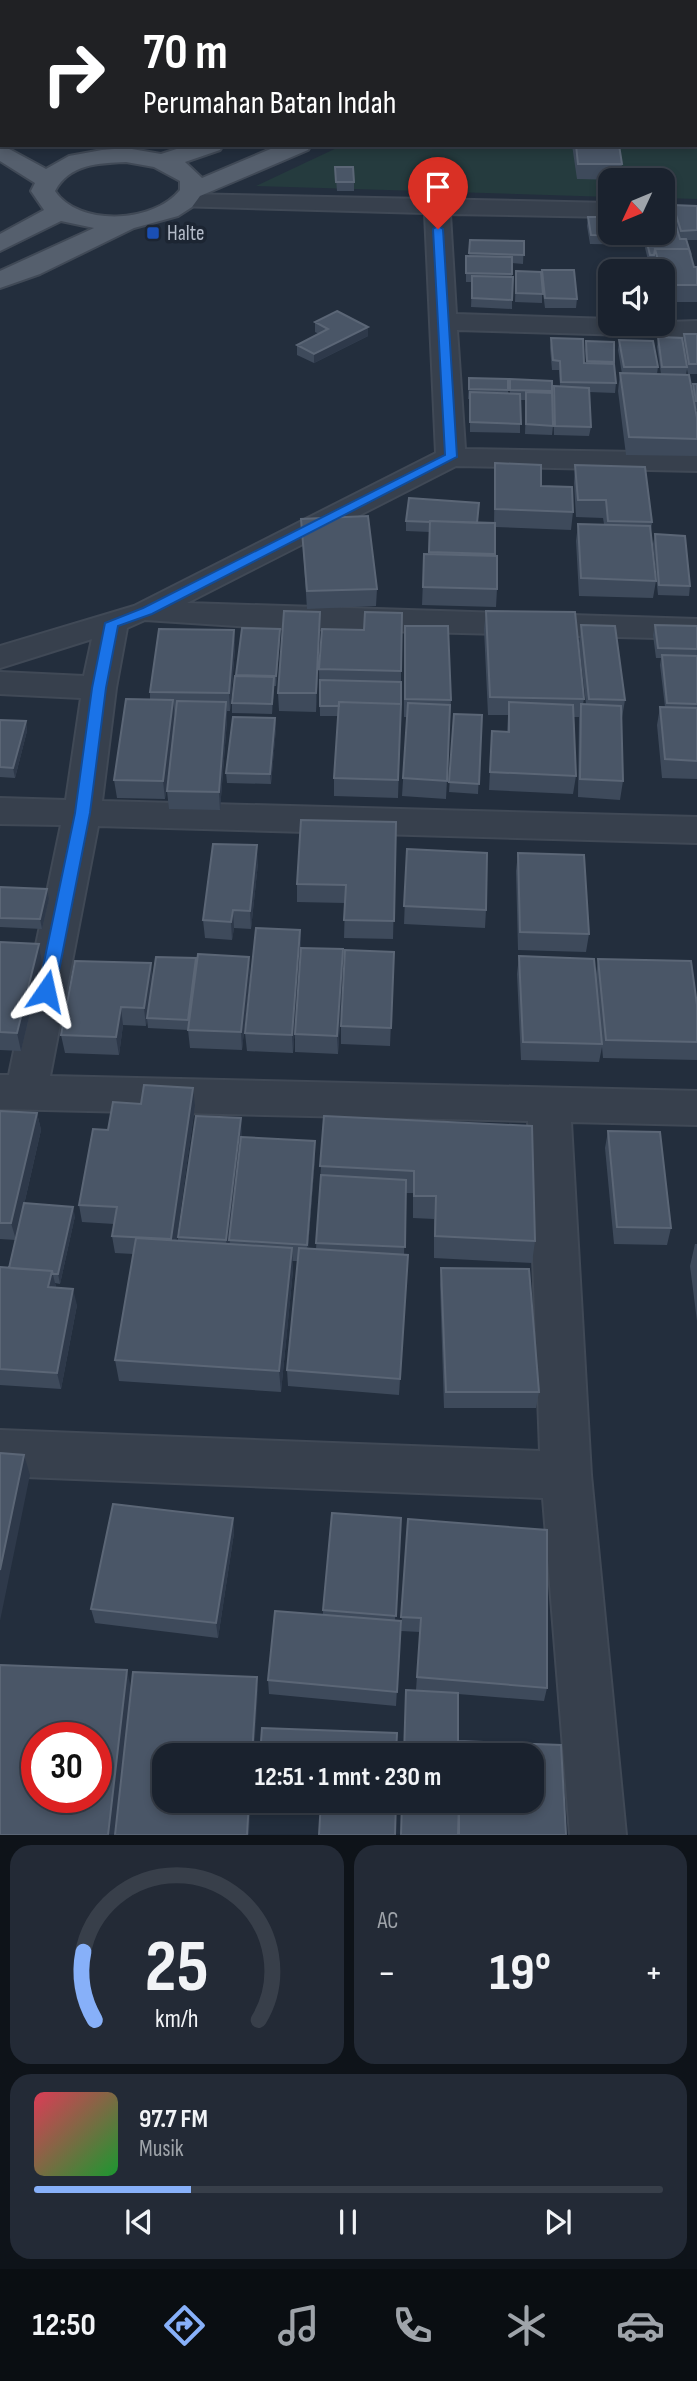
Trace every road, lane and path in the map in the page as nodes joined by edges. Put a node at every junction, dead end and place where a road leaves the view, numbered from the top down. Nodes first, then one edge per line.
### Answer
1 (73, 147) edge
2 (206, 147) edge
3 (296, 147) edge
4 (0, 151) edge
5 (91, 158) junction
6 (165, 161) junction
7 (47, 180) junction
8 (188, 196) junction
9 (437, 206) junction
10 (598, 209) edge
11 (59, 212) junction
12 (125, 223) junction
13 (0, 244) edge
14 (0, 280) edge
15 (444, 321) junction
16 (697, 329) edge
17 (451, 457) junction
18 (697, 462) edge
19 (147, 611) junction
20 (112, 623) junction
21 (697, 629) edge
22 (0, 657) edge
23 (0, 683) edge
24 (99, 688) junction
25 (0, 811) edge
26 (82, 813) junction
27 (697, 830) edge
28 (13, 1092) edge
29 (549, 1104) junction
30 (697, 1108) edge
31 (0, 1453) edge
32 (566, 1475) junction
33 (598, 1835) edge

1 - 5 main road
2 - 6 main road
3 - 8 main road
4 - 7 main road
5 - 6 main road
5 - 7 main road
6 - 8 main road
7 - 11 main road
8 - 9 street
8 - 12 main road
9 - 10 street
9 - 15 street
11 - 12 main road
11 - 13 main road
12 - 14 main road
15 - 16 street
15 - 17 street
17 - 18 street
17 - 19 street
19 - 20 street
19 - 21 street
20 - 22 street
20 - 24 street
23 - 24 street
24 - 26 street
25 - 26 street
26 - 27 street
26 - 28 street
28 - 29 street
29 - 30 street
29 - 32 street
31 - 32 street
32 - 33 street

